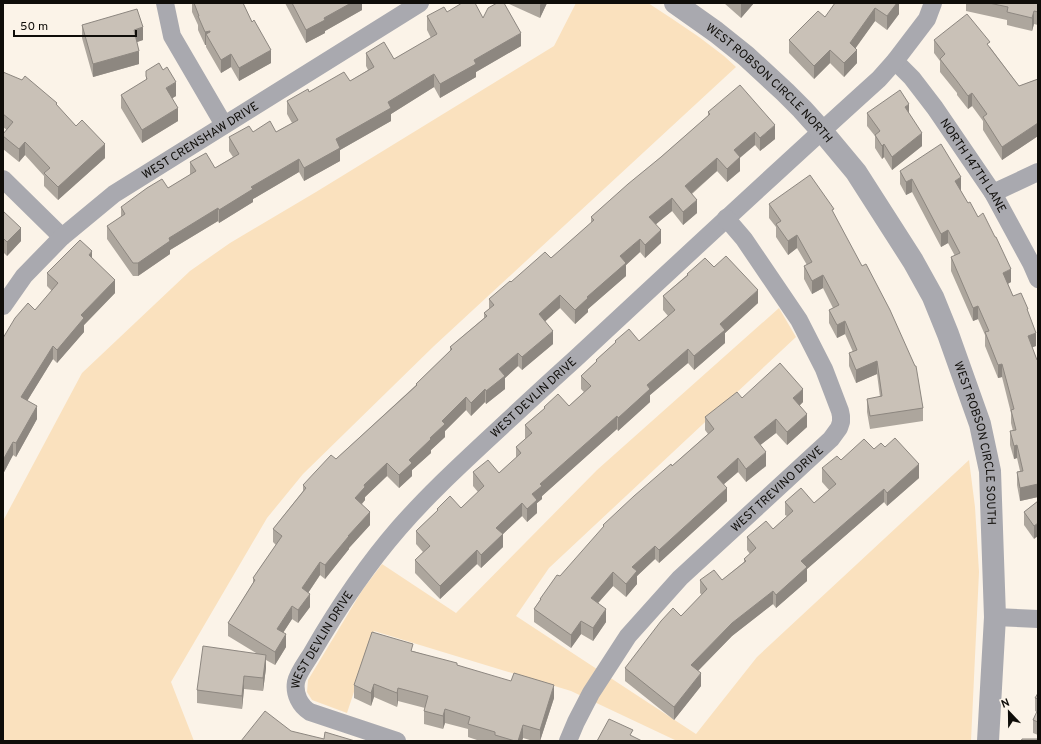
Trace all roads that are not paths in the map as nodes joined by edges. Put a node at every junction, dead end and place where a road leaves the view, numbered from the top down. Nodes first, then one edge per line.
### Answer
1 (165, 3) edge
2 (420, 3) edge
3 (675, 3) edge
4 (932, 3) edge
5 (895, 61) junction
6 (224, 125) junction
7 (821, 130) junction
8 (856, 172) joint
9 (1038, 172) edge
10 (3, 179) edge
11 (993, 193) junction
12 (726, 218) junction
13 (62, 237) junction
14 (1038, 279) edge
15 (3, 306) edge
16 (994, 618) junction
17 (1038, 619) edge
18 (397, 741) edge
19 (568, 741) edge
20 (988, 741) edge

1 - 6 street
2 - 6 street, WEST CRENSHAW DRIVE
3 - 7 street, WEST ROBSON CIRCLE NORTH
4 - 5 street
5 - 7 street
5 - 11 street, NORTH 147TH LANE
6 - 13 street, WEST CRENSHAW DRIVE
7 - 8 street, WEST ROBSON CIRCLE NORTH
7 - 12 street, WEST DEVLIN DRIVE
8 - 16 street, WEST ROBSON CIRCLE SOUTH
9 - 11 street
10 - 13 street
11 - 14 street, NORTH 147TH LANE
12 - 18 street, WEST DEVLIN DRIVE
12 - 19 street, WEST TREVINO DRIVE
13 - 15 street, WEST CRENSHAW DRIVE
16 - 17 street
16 - 20 street, WEST ROBSON CIRCLE SOUTH

